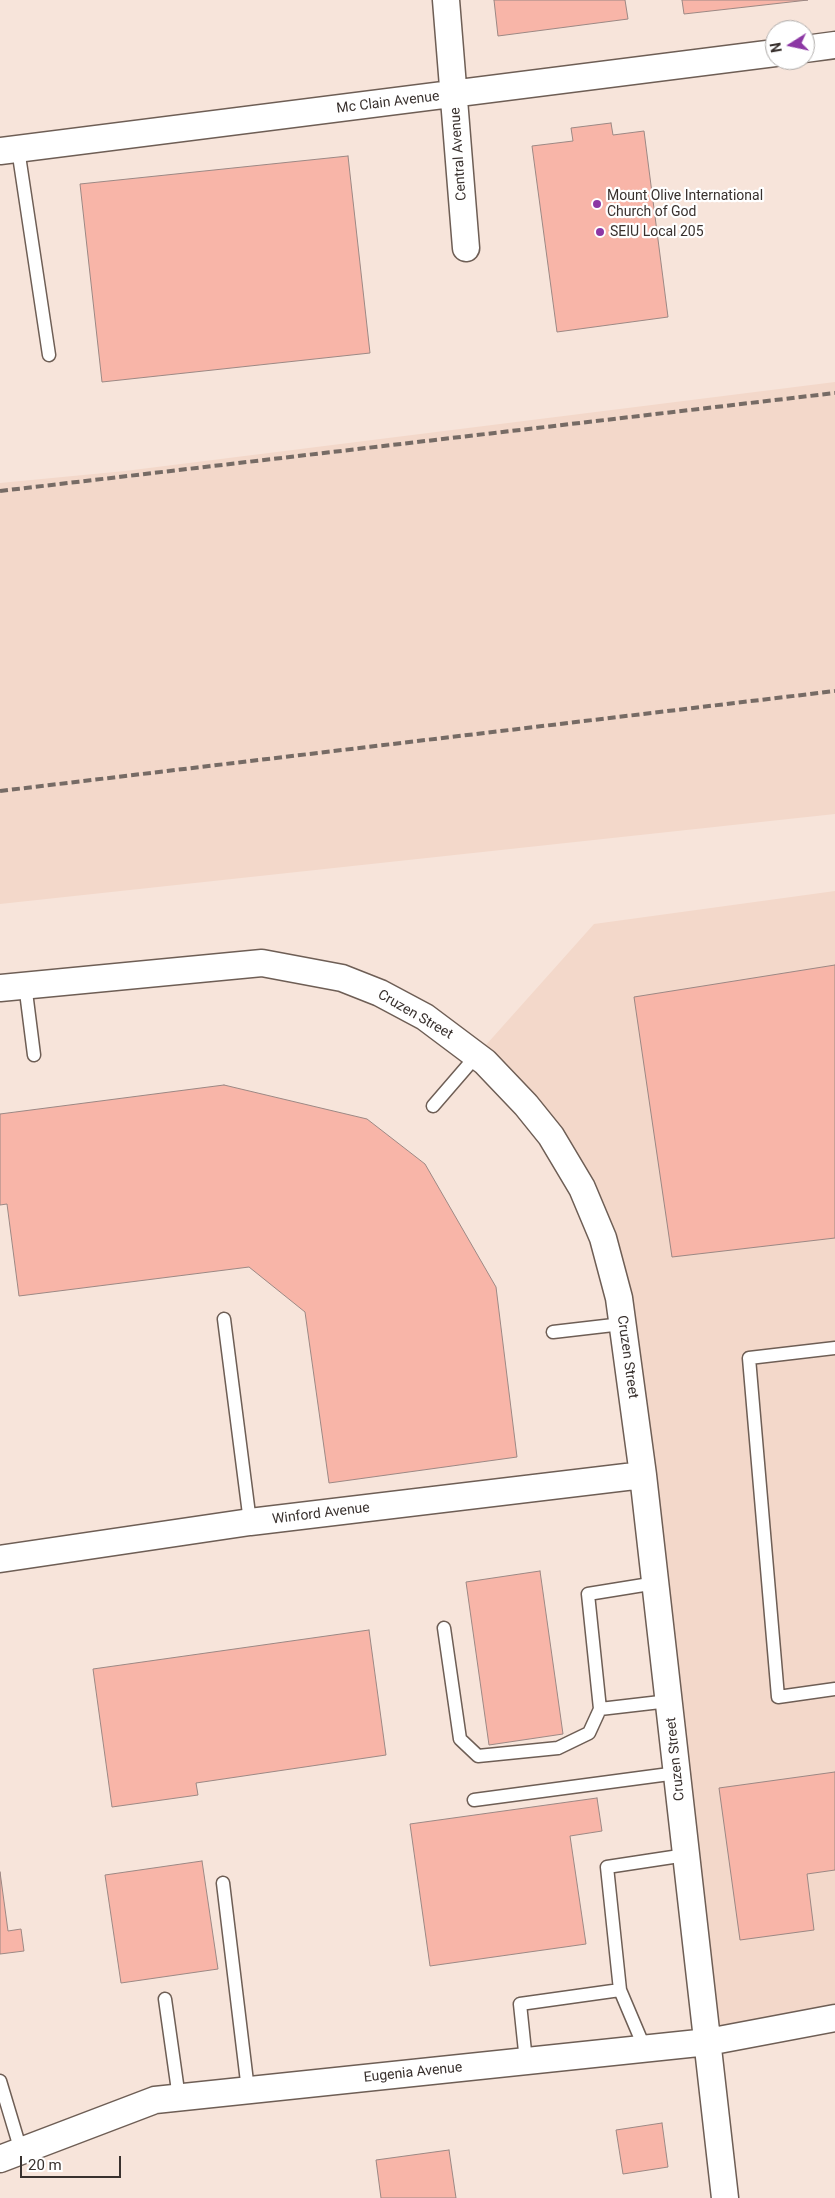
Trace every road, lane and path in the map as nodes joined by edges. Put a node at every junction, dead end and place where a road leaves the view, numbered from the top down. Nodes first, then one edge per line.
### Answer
1 (446, 0) edge
2 (835, 45) edge
3 (815, 48) edge
4 (765, 54) edge
5 (455, 94) junction
6 (9, 150) edge
7 (466, 248) dead end
8 (49, 355) dead end
9 (13, 986) edge
10 (34, 1055) dead end
11 (477, 1055) junction
12 (433, 1106) dead end
13 (224, 1319) dead end
14 (622, 1324) junction
15 (553, 1332) dead end
16 (835, 1348) edge
17 (643, 1475) junction
18 (250, 1522) junction
19 (0, 1559) edge
20 (656, 1583) junction
21 (444, 1628) dead end
22 (835, 1689) edge
23 (669, 1700) junction
24 (600, 1708) junction
25 (677, 1773) junction
26 (474, 1800) dead end
27 (686, 1855) junction
28 (223, 1883) dead end
29 (620, 1990) junction
30 (166, 1999) dead end
31 (835, 2018) edge
32 (708, 2042) junction
33 (644, 2049) junction
34 (526, 2061) junction
35 (0, 2081) edge
36 (248, 2090) junction
37 (179, 2098) junction
38 (10, 2155) edge
39 (725, 2198) edge

1 - 5 street, Central Avenue
2 - 3 street
4 - 5 street, Mc Clain Avenue
5 - 6 street, Mc Clain Avenue
5 - 7 street, Central Avenue
6 - 8 lane
9 - 10 lane
9 - 11 street, Cruzen Street
11 - 12 lane
11 - 14 street, Cruzen Street
13 - 18 lane
14 - 15 lane
14 - 17 street, Cruzen Street
16 - 22 lane
17 - 18 street, Winford Avenue
17 - 20 street, Cruzen Street
18 - 19 street, Winford Avenue
20 - 23 street, Cruzen Street
20 - 24 lane
21 - 24 lane
23 - 24 lane
23 - 25 street, Cruzen Street
25 - 26 lane
25 - 27 street, Cruzen Street
27 - 29 lane
27 - 32 street, Cruzen Street
28 - 36 lane
29 - 33 lane
29 - 34 lane
30 - 37 lane
31 - 32 street, Eugenia Avenue
32 - 33 street, Eugenia Avenue
32 - 39 street, Cruzen Street
33 - 34 street, Eugenia Avenue
34 - 36 street, Eugenia Avenue
35 - 38 lane
36 - 37 street, Eugenia Avenue
37 - 38 street, Eugenia Avenue

